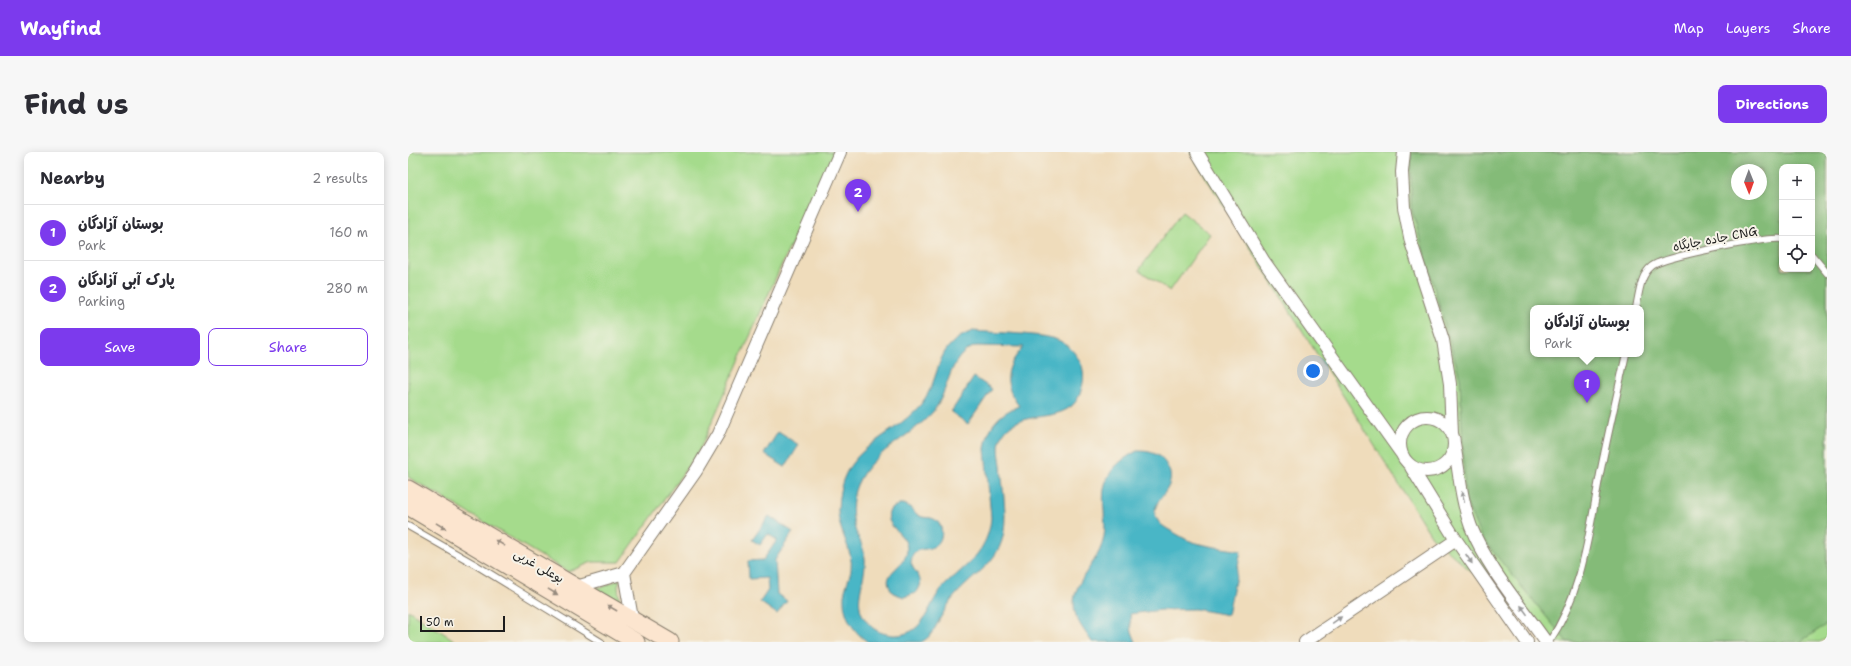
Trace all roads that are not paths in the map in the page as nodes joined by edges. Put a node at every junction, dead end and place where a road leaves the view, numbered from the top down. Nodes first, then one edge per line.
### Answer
1 (840, 152) edge
2 (1197, 152) edge
3 (1404, 152) edge
4 (1779, 239) edge
5 (1815, 259) edge
6 (1827, 273) edge
7 (1637, 305) edge
8 (1625, 357) edge
9 (1453, 438) junction
10 (1401, 453) junction
11 (1411, 466) junction
12 (408, 489) edge
13 (408, 506) edge
14 (408, 526) edge
15 (1456, 540) junction
16 (624, 572) junction
17 (576, 587) junction
18 (632, 618) junction
19 (600, 642) edge
20 (636, 642) edge
21 (670, 642) edge
22 (1305, 642) edge
23 (1527, 642) edge
24 (1546, 642) edge
25 (1550, 642) edge

1 - 16 street
2 - 10 street
3 - 9 street
4 - 7 lane, جاده جایگاه CNG
5 - 6 lane
8 - 25 lane
9 - 10 street
9 - 11 street
24 -> 9 street
10 - 11 street
11 - 15 street
17 -> 12 main road, بوعلی غربی
13 -> 20 main road, بوعلی غربی
14 - 19 lane
22 -> 15 street
15 -> 23 street
16 - 17 street
16 - 18 street
18 -> 17 main road, بوعلی غربی
18 - 21 main road, بوعلی غربی

